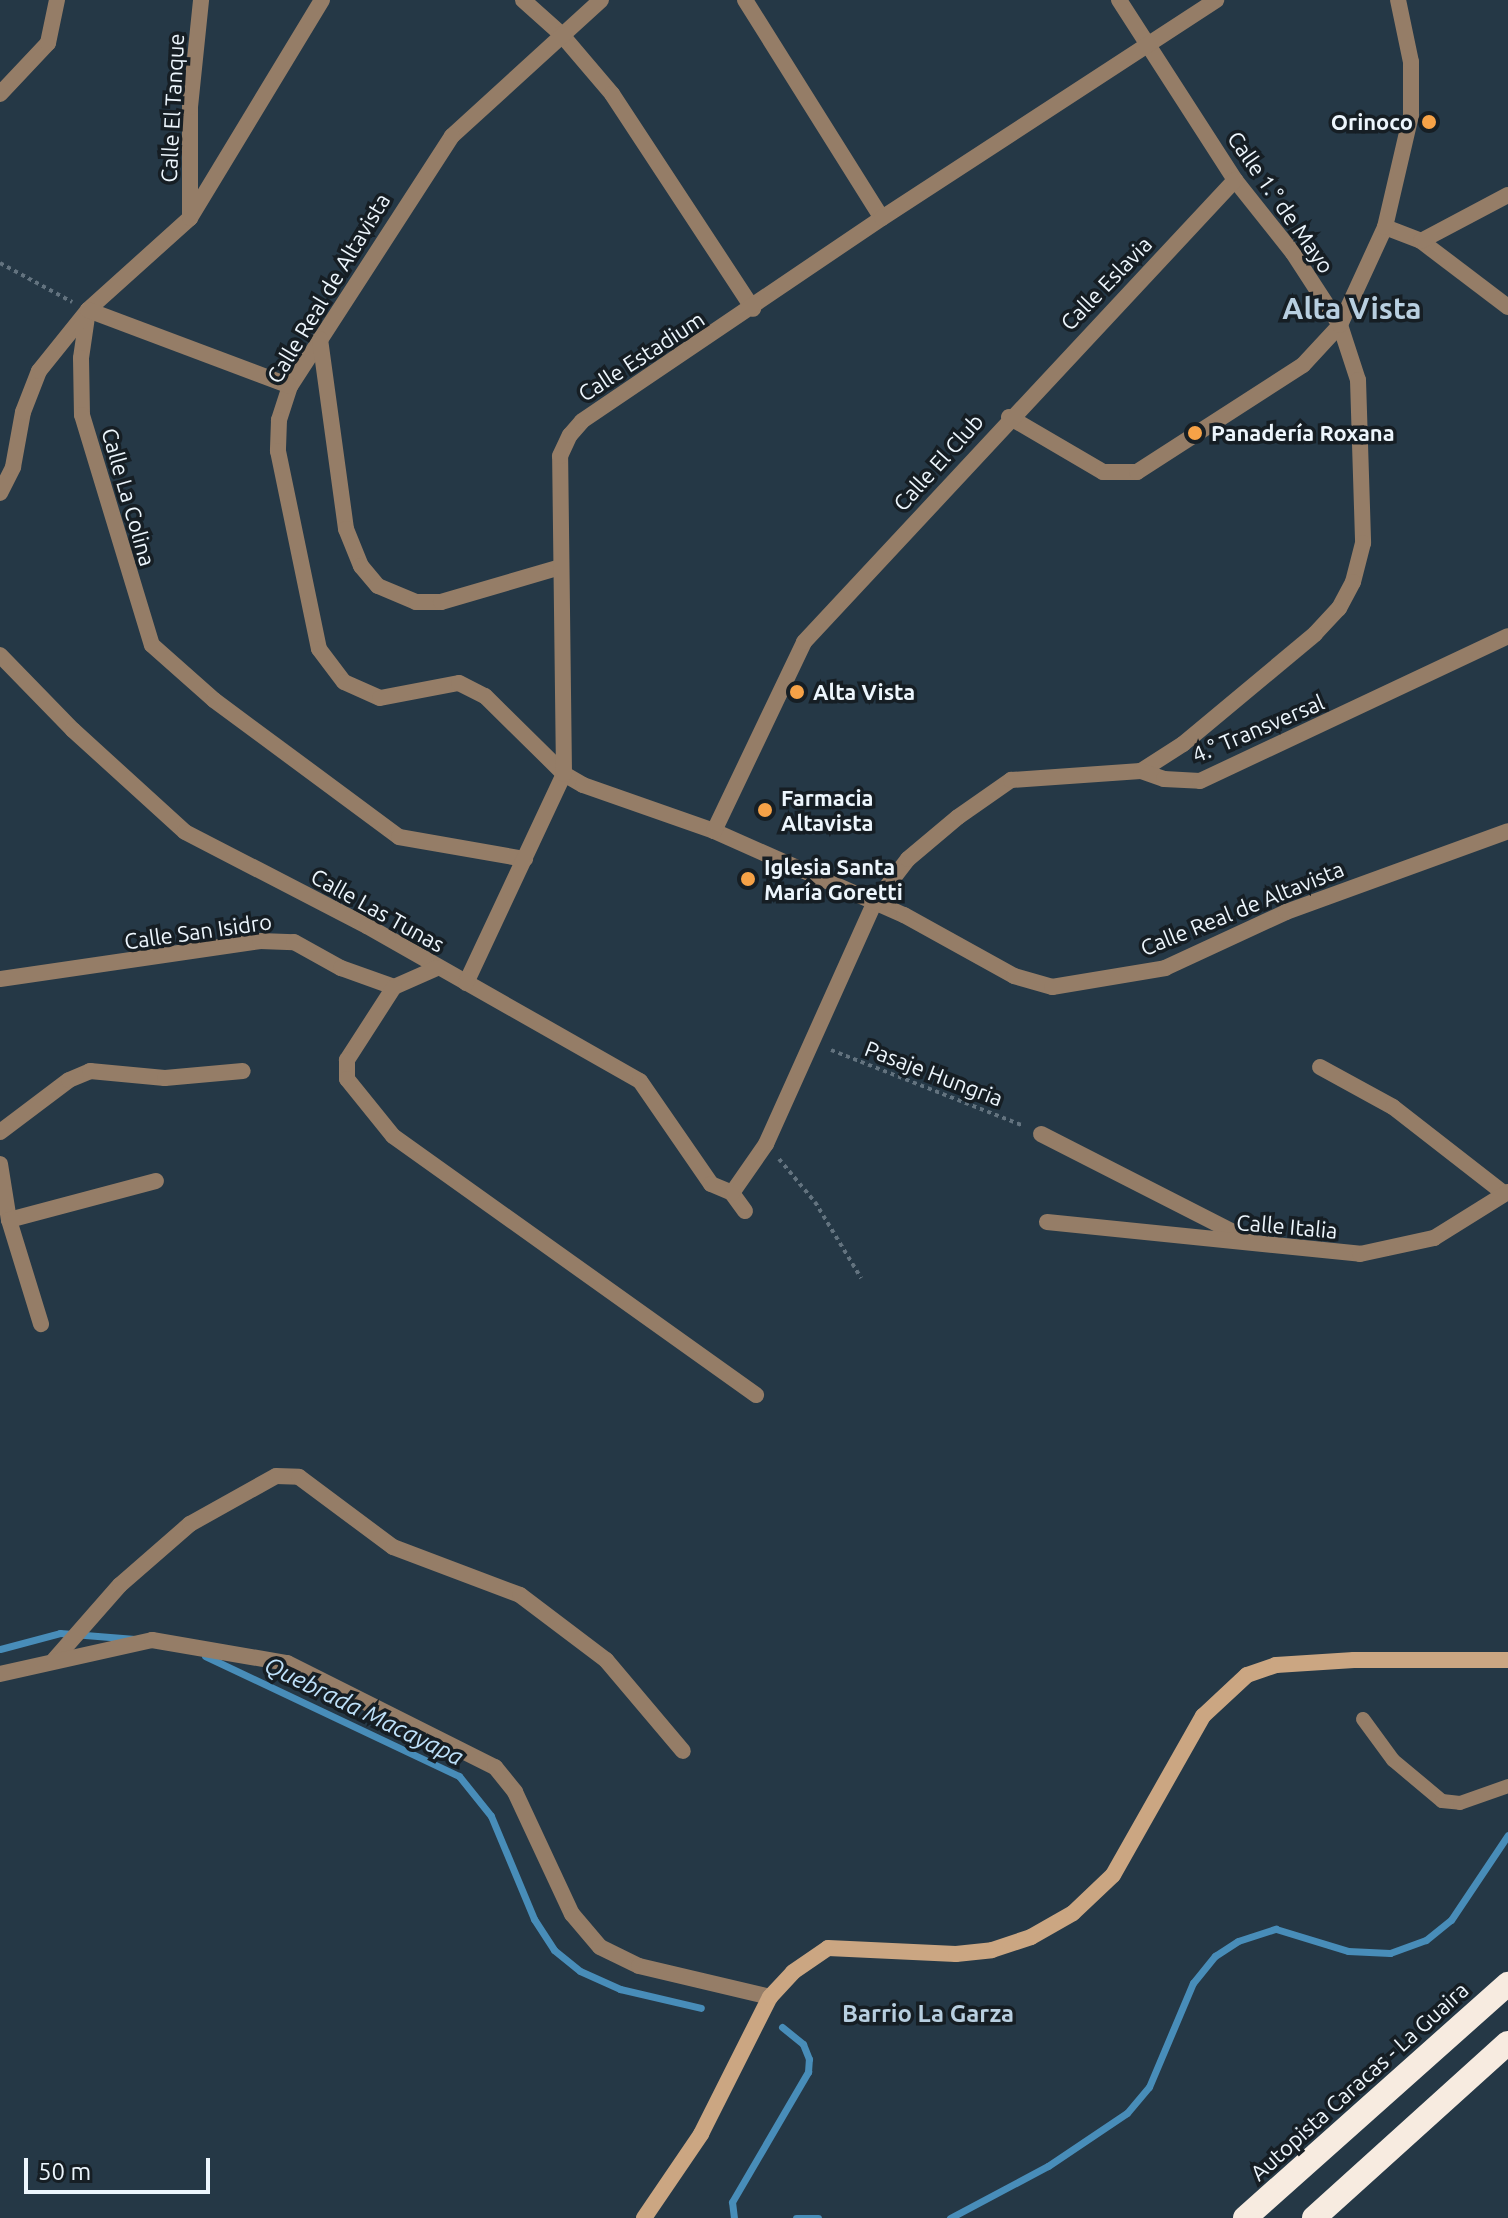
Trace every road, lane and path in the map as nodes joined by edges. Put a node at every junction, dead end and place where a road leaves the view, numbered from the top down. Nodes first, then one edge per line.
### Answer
1 (57, 0) edge
2 (201, 0) edge
3 (322, 0) edge
4 (523, 0) edge
5 (601, 0) edge
6 (745, 0) edge
7 (1119, 0) edge
8 (1216, 0) edge
9 (1398, 0) edge
10 (561, 34) junction
11 (1152, 46) junction
12 (0, 94) edge
13 (1235, 180) junction
14 (1508, 195) edge
15 (190, 218) junction
16 (882, 218) junction
17 (1385, 227) junction
18 (1421, 241) junction
19 (0, 263) edge
20 (1508, 307) edge
21 (753, 309) junction
22 (88, 310) junction
23 (1340, 325) junction
24 (320, 339) junction
25 (290, 386) junction
26 (1009, 417) junction
27 (0, 493) edge
28 (561, 567) junction
29 (1508, 636) edge
30 (0, 655) edge
31 (1141, 771) junction
32 (564, 774) junction
33 (714, 831) junction
34 (1508, 831) edge
35 (525, 859) junction
36 (875, 902) junction
37 (437, 968) junction
38 (0, 979) edge
39 (466, 983) junction
40 (394, 987) junction
41 (816, 1043) junction
42 (1320, 1067) dead end
43 (243, 1071) dead end
44 (0, 1132) edge
45 (1041, 1134) joint
46 (766, 1144) junction
47 (0, 1164) edge
48 (156, 1181) dead end
49 (1505, 1192) edge
50 (732, 1193) junction
51 (3, 1196) edge
52 (745, 1211) dead end
53 (9, 1220) junction
54 (1047, 1222) dead end
55 (1263, 1247) junction
56 (861, 1278) dead end
57 (41, 1324) dead end
58 (756, 1395) dead end
59 (54, 1660) junction
60 (1508, 1660) edge
61 (0, 1674) edge
62 (1363, 1719) dead end
63 (683, 1751) dead end
64 (1508, 1786) edge
65 (1508, 1984) edge
66 (770, 1997) junction
67 (1508, 2043) edge
68 (644, 2218) edge
69 (1245, 2218) edge
70 (1314, 2218) edge

1 - 12 street
2 - 15 street, Calle El Tanque
3 - 15 street
4 - 10 street
5 - 10 street, Calle Real de Altavista
6 - 16 street
7 - 11 street, Calle 1.° de Mayo
8 - 11 street, Calle Estadium
9 - 17 street, Calle El Club
10 - 21 street
10 - 24 street, Calle Real de Altavista
11 - 13 street, Calle 1.° de Mayo
11 - 16 street, Calle Estadium
13 - 23 street, Calle 1.° de Mayo
13 - 26 street, Calle Eslavia
14 - 18 street
15 - 22 street
16 - 21 street, Calle Estadium
17 - 18 street
17 - 23 street, Calle El Club
18 - 20 street
19 - 22 path
21 - 28 street, Calle Estadium
22 - 25 street
22 - 27 street
22 - 35 street, Calle La Colina
23 - 26 street, Calle El Club
23 - 31 street, Calle 1.° de Mayo
24 - 25 street, Calle Real de Altavista
24 - 28 street
25 - 32 street, Calle Real de Altavista
26 - 33 street, Calle El Club
28 - 32 street, Calle Estadium
29 - 31 street, 4.° Transversal
30 - 37 street, Calle Las Tunas
31 - 36 street, 4.° Transversal
32 - 33 street, Calle Real de Altavista
32 - 35 street, Calle Estadium
33 - 36 street, Calle Real de Altavista
34 - 36 street, Calle Real de Altavista
35 - 39 street, Calle Estadium
36 - 41 street, 4.° Transversal
37 - 39 street, Calle Las Tunas
37 - 40 street
38 - 40 street, Calle San Isidro
39 - 50 street, Calle Las Tunas
40 - 58 street
41 - 45 path, Pasaje Hungria
41 - 46 street, 4.° Transversal
42 - 49 street
43 - 44 street
45 - 55 street
46 - 50 street, 4.° Transversal
46 - 56 path
47 - 51 street
48 - 53 street
49 - 55 street, Calle Italia
50 - 52 street
51 - 53 street
53 - 57 street
54 - 55 street, Calle Italia
59 - 61 street
59 - 63 street
59 - 66 street
60 - 66 main road
62 - 64 lane
65 - 69 highway, Autopista Caracas - La Guaira
66 - 68 main road
67 - 70 highway

